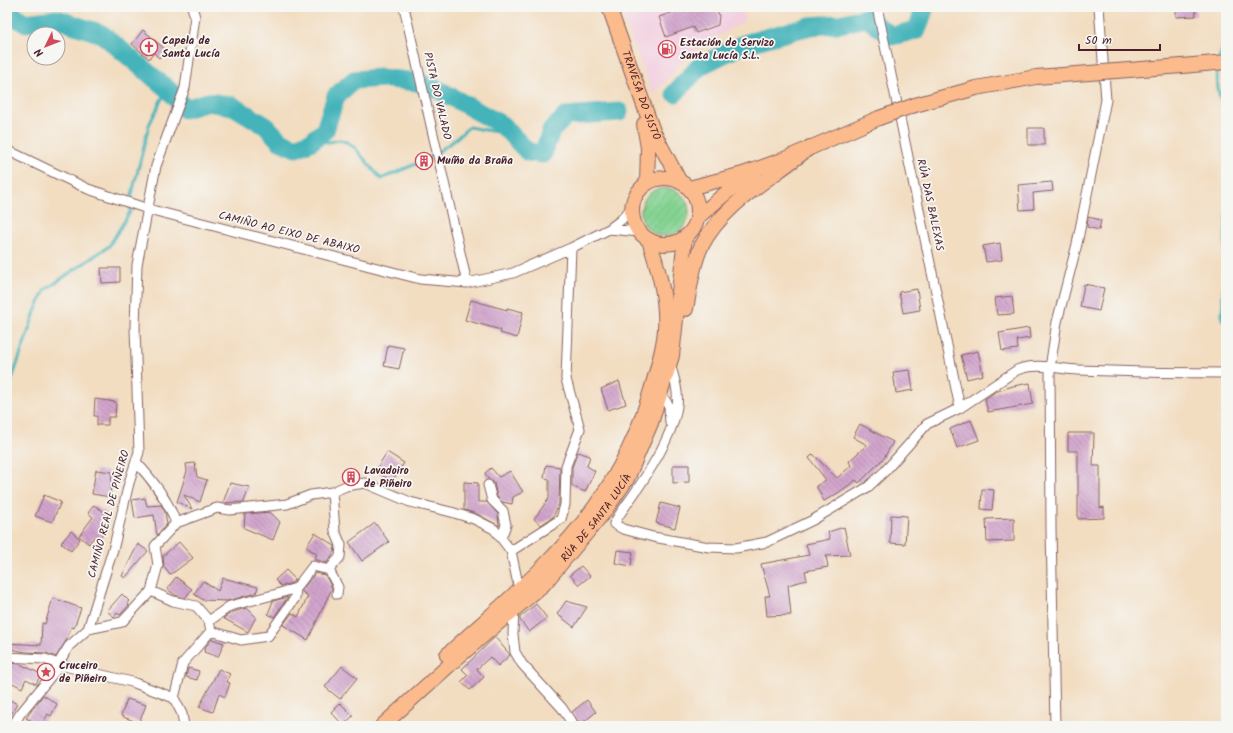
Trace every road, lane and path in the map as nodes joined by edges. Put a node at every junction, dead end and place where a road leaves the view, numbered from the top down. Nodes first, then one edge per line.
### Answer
1 (192, 7) edge
2 (404, 7) edge
3 (602, 7) edge
4 (609, 7) edge
5 (1099, 7) edge
6 (878, 11) edge
7 (1226, 62) edge
8 (810, 147) junction
9 (7, 150) edge
10 (782, 160) junction
11 (647, 183) junction
12 (684, 185) junction
13 (632, 207) junction
14 (148, 209) junction
15 (697, 218) junction
16 (609, 229) junction
17 (644, 236) junction
18 (685, 237) junction
19 (571, 248) junction
20 (467, 283) junction
21 (665, 329) junction
22 (673, 344) junction
23 (670, 364) junction
24 (1050, 368) junction
25 (1226, 373) edge
26 (661, 390) junction
27 (677, 400) junction
28 (960, 408) junction
29 (670, 428) junction
30 (137, 464) junction
31 (488, 485) dead end
32 (332, 492) junction
33 (176, 523) junction
34 (581, 523) junction
35 (501, 538) junction
36 (511, 551) junction
37 (329, 570) junction
38 (296, 588) junction
39 (519, 589) junction
40 (151, 591) junction
41 (337, 594) dead end
42 (514, 609) junction
43 (209, 621) junction
44 (88, 629) junction
45 (211, 631) junction
46 (7, 657) edge
47 (60, 665) junction
48 (174, 698) junction
49 (13, 726) edge
50 (184, 726) edge
51 (371, 726) edge
52 (382, 726) edge
53 (574, 726) edge
54 (1055, 726) edge

1 - 14 street, CAMIÑO REAL DE PIÑEIRO
2 - 20 street, PISTA DO VALADO
3 - 11 highway, TRAVESA DO SISTO
4 - 12 highway, TRAVESA DO SISTO
5 - 24 street
6 - 28 street, RÚA DAS BALEXAS
7 - 8 highway, bridge
8 - 10 highway
8 - 22 highway
9 - 14 street, CAMIÑO AO EIXO DE ABAIXO
10 - 12 highway
10 - 15 highway
11 - 12 highway
11 - 13 highway
12 - 15 highway
13 - 16 street
13 - 17 highway
14 - 20 street, CAMIÑO AO EIXO DE ABAIXO
14 - 30 street, CAMIÑO REAL DE PIÑEIRO
15 - 18 highway
16 - 17 street
16 - 19 street, CAMIÑO AO EIXO DE ABAIXO
17 - 18 highway
17 - 21 highway, RÚA DE SANTA LUCÍA
18 - 22 highway, RÚA DE SANTA LUCÍA
19 - 20 street, CAMIÑO AO EIXO DE ABAIXO
19 - 36 street
21 - 26 street
21 - 34 highway, RÚA DE SANTA LUCÍA
22 - 23 highway, RÚA DE SANTA LUCÍA
23 - 26 highway, RÚA DE SANTA LUCÍA
23 - 27 street
24 - 25 street
24 - 28 street
24 - 54 street
26 - 27 street
26 - 29 street
26 - 34 street
26 - 42 highway, RÚA DE SANTA LUCÍA
27 - 29 street
28 - 29 street
30 - 33 street
30 - 44 street, CAMIÑO REAL DE PIÑEIRO
31 - 35 street
32 - 33 street
32 - 35 street
32 - 37 street
33 - 40 street
34 - 39 highway, RÚA DE SANTA LUCÍA
35 - 36 street
36 - 39 street
37 - 38 street
37 - 41 street
38 - 43 street
38 - 45 street
39 - 51 highway, RÚA DE SANTA LUCÍA
40 - 43 street
40 - 44 street
42 - 52 highway, RÚA DE SANTA LUCÍA
42 - 53 street
43 - 45 street
44 - 47 street
45 - 48 street
46 - 47 street
47 - 48 street
47 - 49 street
48 - 50 street

